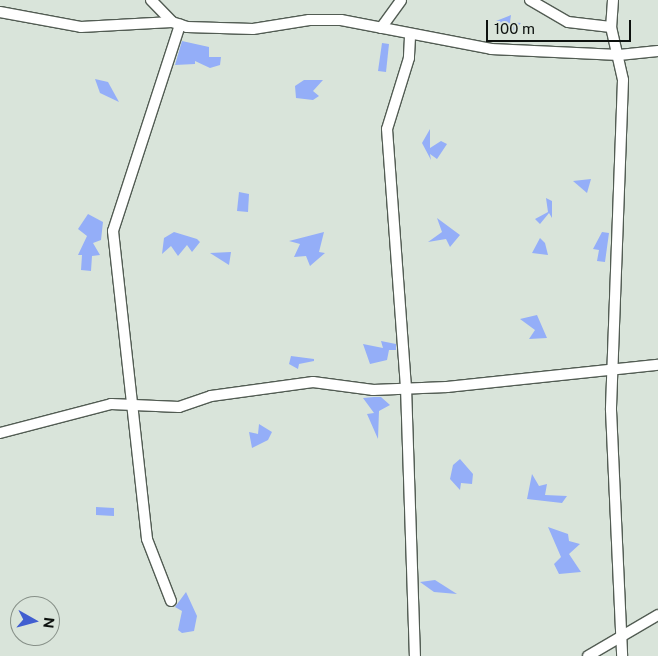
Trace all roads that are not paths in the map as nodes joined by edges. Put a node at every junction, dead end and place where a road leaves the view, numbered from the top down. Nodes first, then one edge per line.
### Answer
1 (151, 0) edge
2 (401, 0) edge
3 (530, 0) edge
4 (613, 0) edge
5 (0, 12) edge
6 (176, 23) junction
7 (611, 27) junction
8 (381, 28) junction
9 (410, 36) junction
10 (658, 51) edge
11 (619, 55) junction
12 (658, 365) edge
13 (612, 370) junction
14 (406, 387) junction
15 (131, 404) junction
16 (0, 433) edge
17 (171, 601) dead end
18 (658, 615) edge
19 (622, 634) junction
20 (415, 656) edge
21 (588, 656) edge
22 (622, 656) edge

1 - 6 street
2 - 8 street
3 - 7 street
4 - 7 street
5 - 6 street
6 - 8 street
6 - 15 street
7 - 11 street
8 - 9 street
9 - 11 street
9 - 14 street
10 - 11 street
11 - 13 street
12 - 13 street
13 - 14 street
13 - 19 street
14 - 15 street
14 - 20 street
15 - 16 street
15 - 17 street
18 - 19 street
19 - 21 street
19 - 22 street

